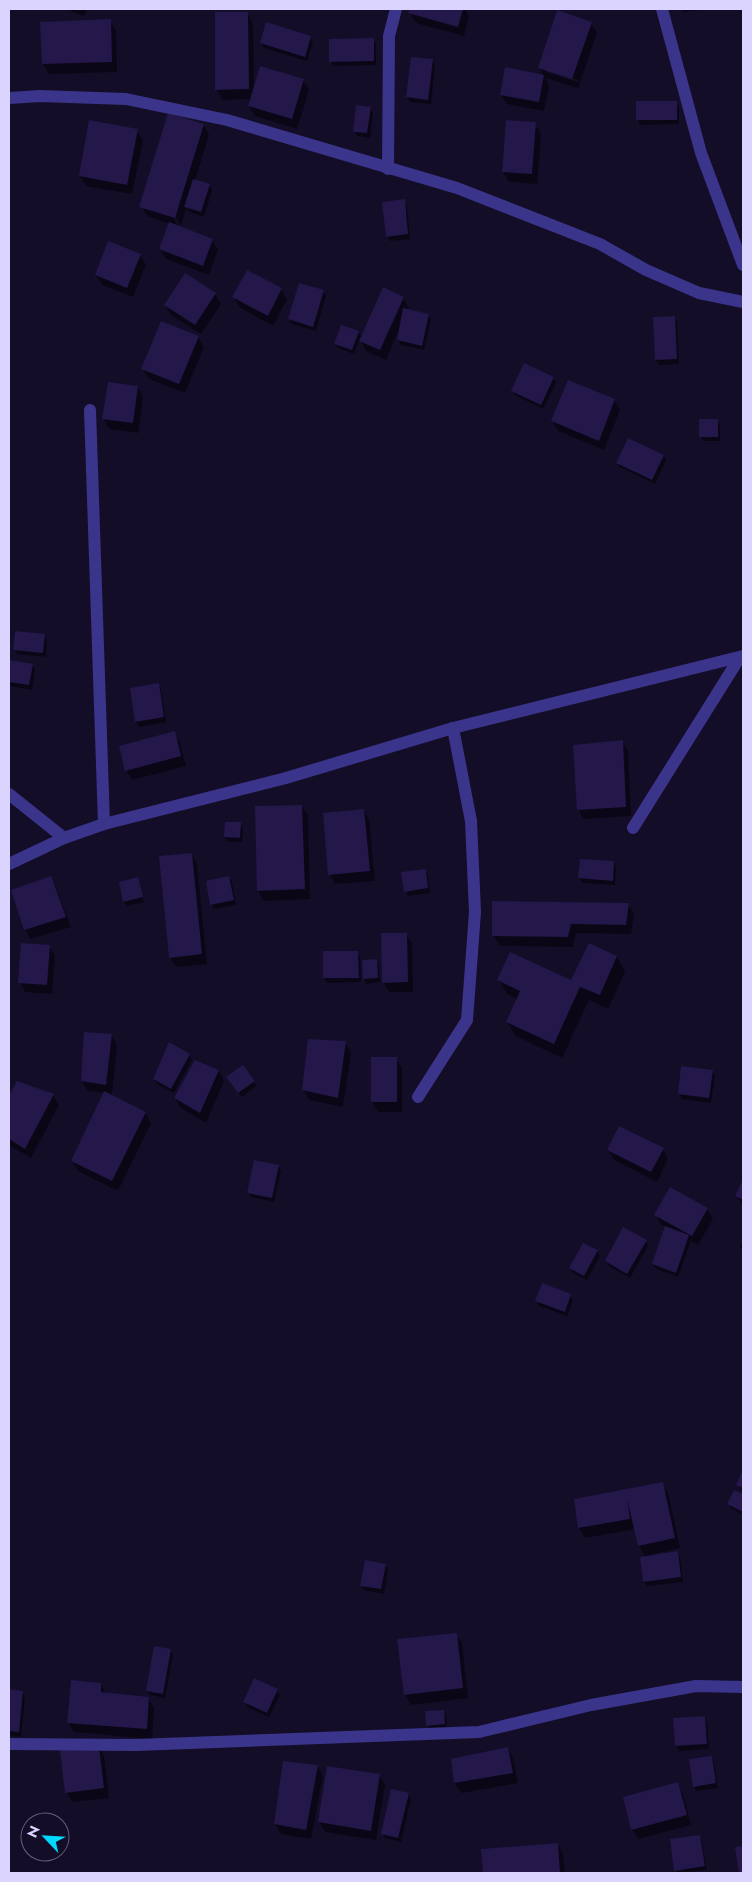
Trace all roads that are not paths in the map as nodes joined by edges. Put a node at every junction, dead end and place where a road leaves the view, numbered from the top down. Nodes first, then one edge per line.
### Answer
1 (396, 9) edge
2 (662, 9) edge
3 (9, 98) edge
4 (388, 169) junction
5 (743, 265) edge
6 (743, 302) edge
7 (90, 410) dead end
8 (742, 656) edge
9 (453, 728) junction
10 (9, 794) edge
11 (104, 824) junction
12 (633, 828) dead end
13 (64, 838) junction
14 (9, 864) edge
15 (418, 1097) dead end
16 (743, 1688) edge
17 (9, 1744) edge

1 - 4 street
2 - 5 street
3 - 4 street
4 - 6 street
7 - 11 street
8 - 9 street
8 - 12 street
9 - 11 street
9 - 15 street
10 - 13 street
11 - 13 street
13 - 14 street
16 - 17 street

